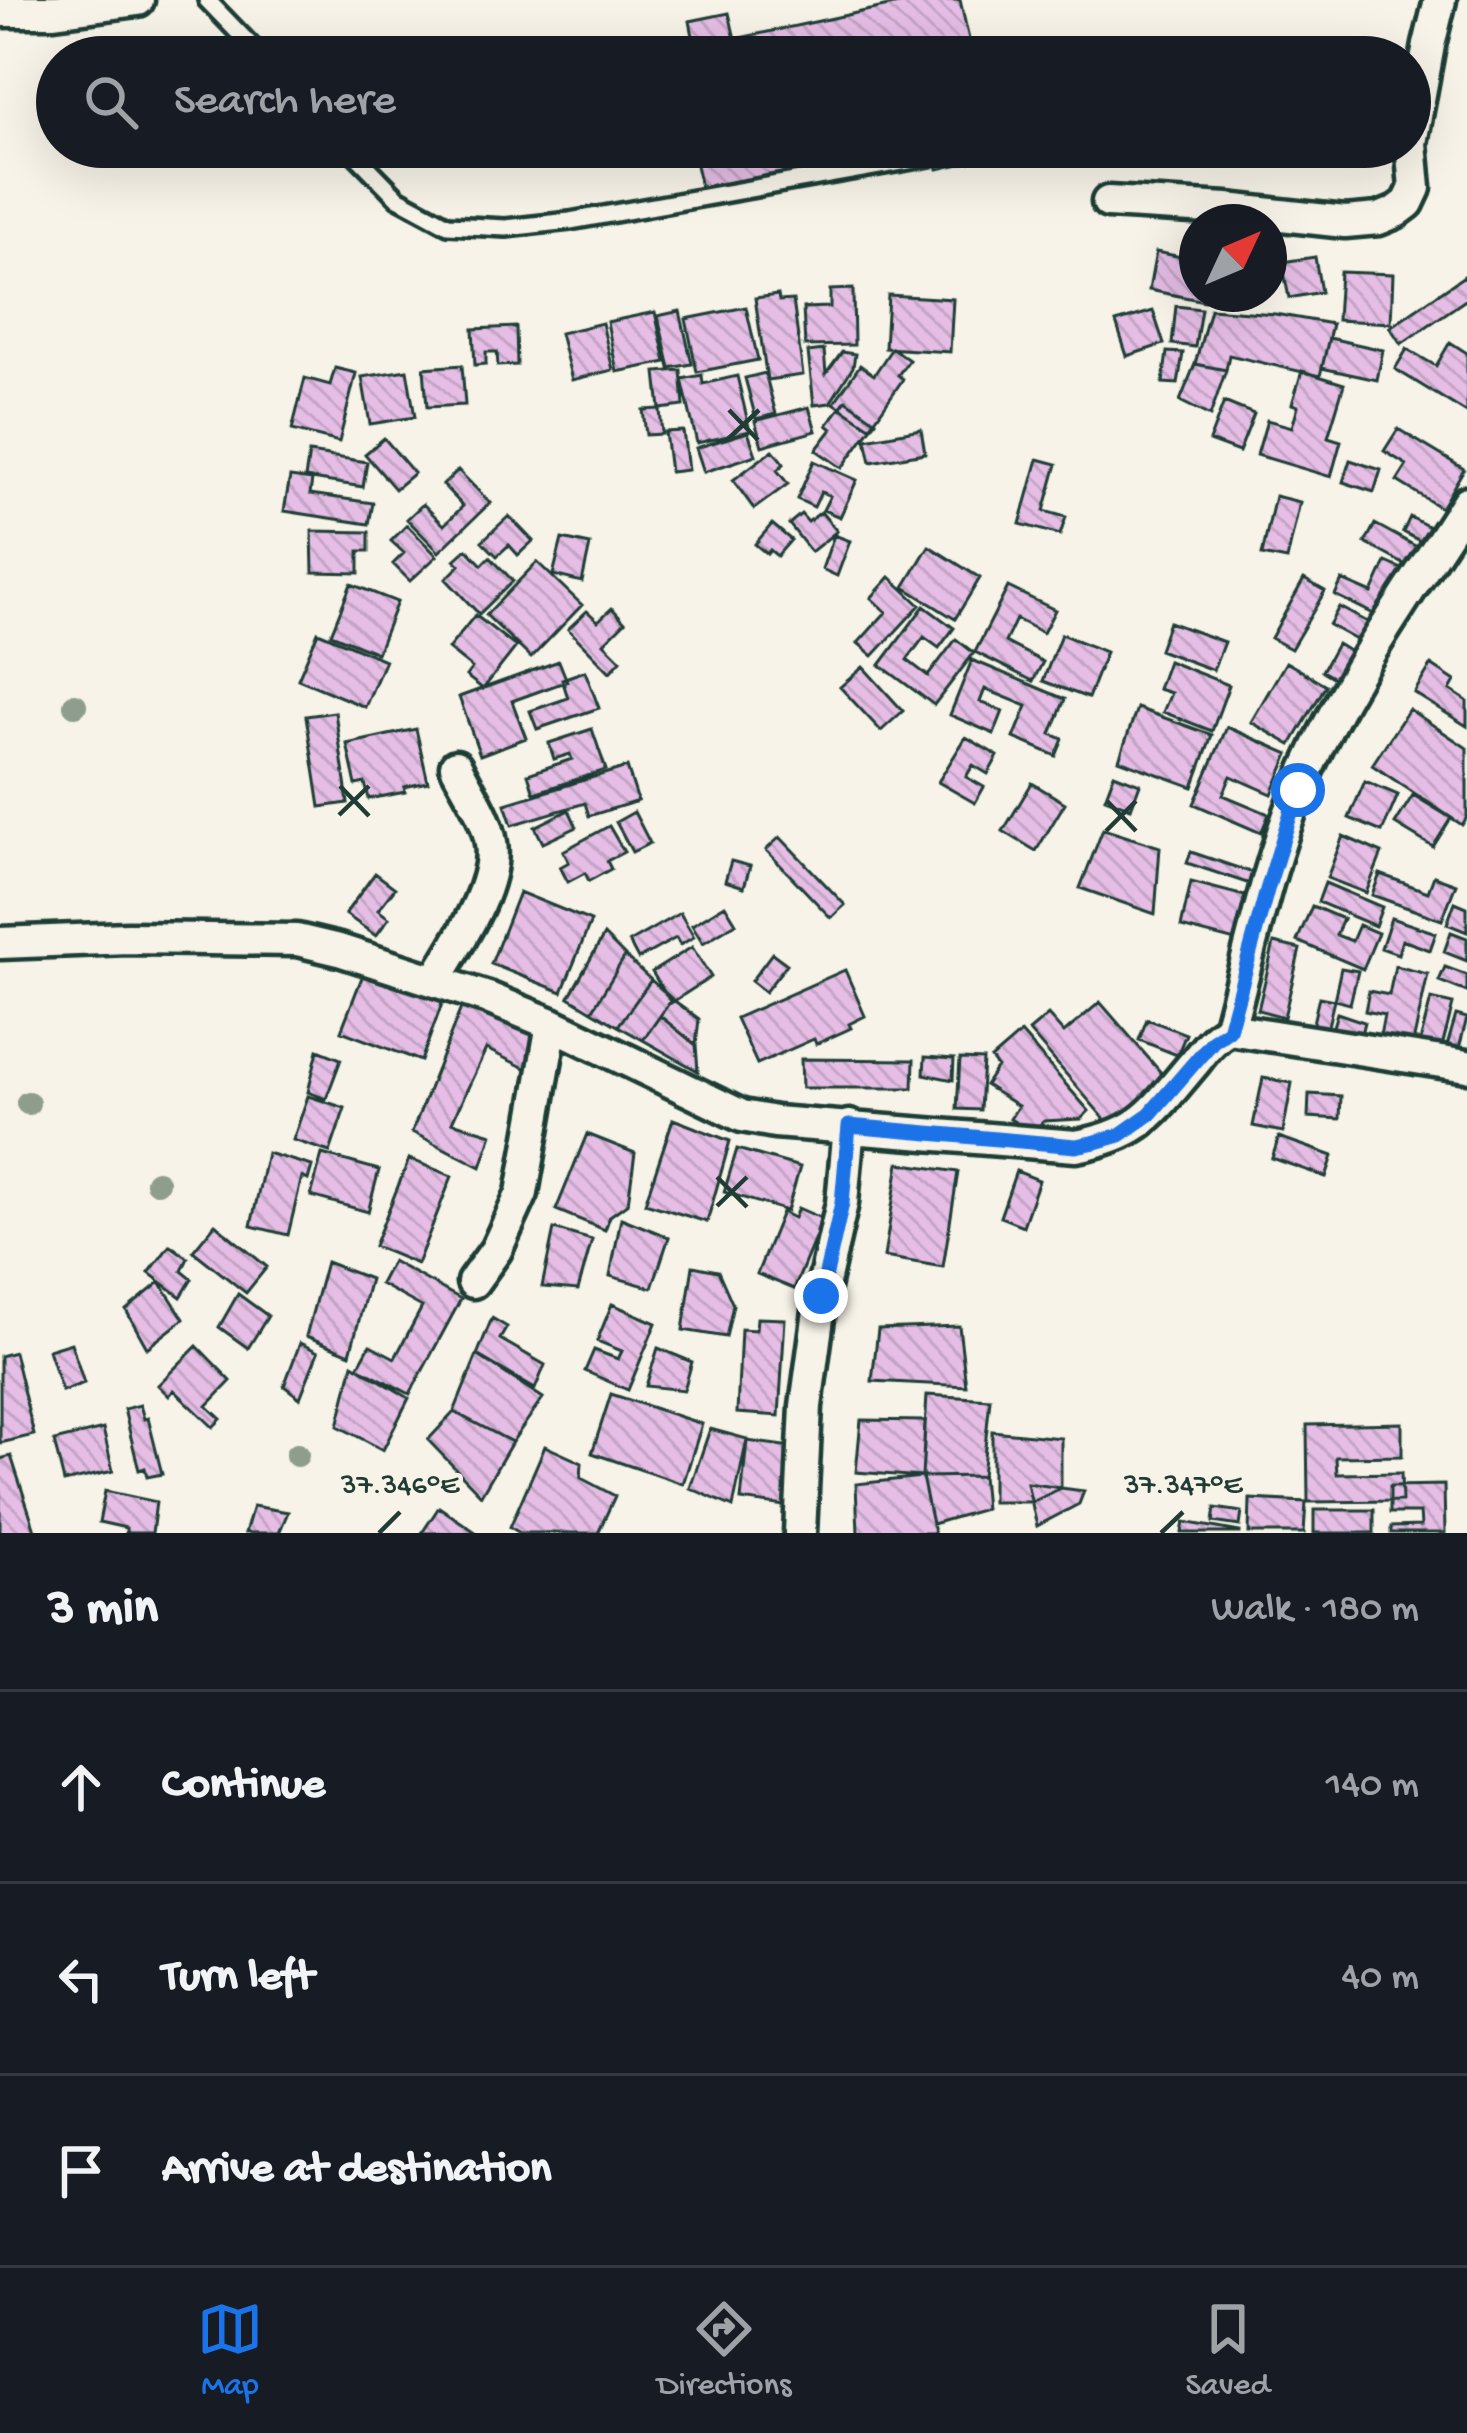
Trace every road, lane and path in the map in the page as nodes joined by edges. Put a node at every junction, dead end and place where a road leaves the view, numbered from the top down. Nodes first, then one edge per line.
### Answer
1 (138, 0) edge
2 (207, 0) edge
3 (1439, 0) edge
4 (0, 11) edge
5 (242, 36) edge
6 (1431, 41) edge
7 (368, 168) edge
8 (868, 168) edge
9 (1413, 168) edge
10 (1108, 202) dead end
11 (1467, 502) edge
12 (456, 766) dead end
13 (0, 944) edge
14 (435, 981) junction
15 (552, 1024) junction
16 (1229, 1030) junction
17 (1467, 1066) edge
18 (849, 1126) junction
19 (473, 1282) dead end
20 (800, 1533) edge

1 - 4 street
2 - 5 lane
3 - 6 street
7 - 8 lane
9 - 10 street
11 - 16 street
12 - 14 street
13 - 14 street
14 - 15 street
15 - 18 street
15 - 19 street
16 - 17 street
16 - 18 street
18 - 20 street

